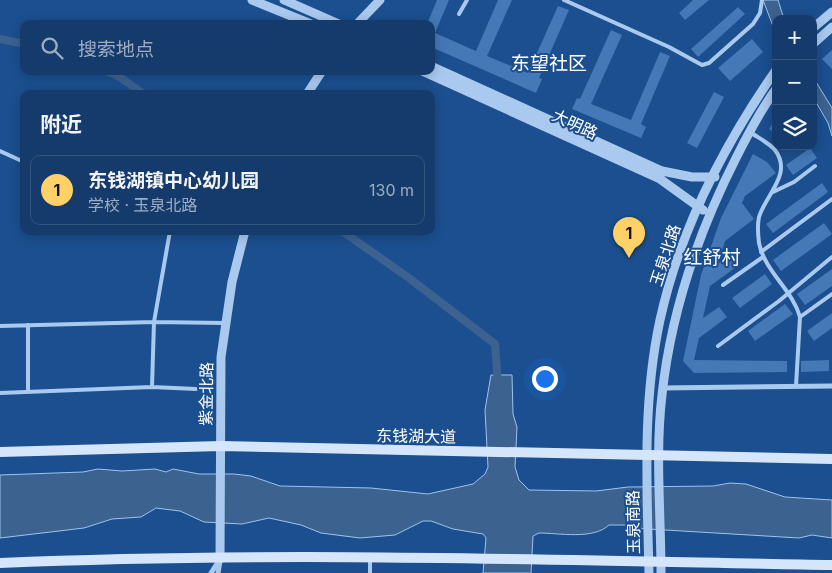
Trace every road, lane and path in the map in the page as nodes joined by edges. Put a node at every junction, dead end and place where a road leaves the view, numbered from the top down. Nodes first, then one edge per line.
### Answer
1 (252, 0) edge
2 (284, 0) edge
3 (380, 0) edge
4 (468, 0) edge
5 (564, 0) edge
6 (762, 0) edge
7 (832, 12) edge
8 (460, 14) dead end
9 (301, 20) edge
10 (330, 20) edge
11 (361, 20) edge
12 (817, 25) edge
13 (832, 27) edge
14 (817, 40) edge
15 (435, 68) edge
16 (319, 75) edge
17 (431, 75) edge
18 (772, 76) edge
19 (310, 90) edge
20 (772, 94) edge
21 (750, 132) junction
22 (0, 151) edge
23 (20, 160) edge
24 (815, 166) dead end
25 (712, 175) junction
26 (724, 182) junction
27 (772, 192) junction
28 (832, 199) edge
29 (698, 208) junction
30 (710, 213) junction
31 (168, 235) edge
32 (244, 235) edge
33 (761, 252) junction
34 (763, 257) junction
35 (832, 257) edge
36 (723, 286) dead end
37 (787, 292) junction
38 (832, 294) edge
39 (800, 317) junction
40 (154, 322) junction
41 (225, 323) junction
42 (28, 325) junction
43 (0, 326) edge
44 (718, 346) dead end
45 (152, 386) junction
46 (796, 386) junction
47 (832, 386) edge
48 (663, 388) junction
49 (196, 389) dead end
50 (28, 392) junction
51 (0, 393) edge
52 (221, 446) junction
53 (0, 452) edge
54 (647, 454) junction
55 (660, 455) junction
56 (832, 459) edge
57 (647, 470) joint
58 (660, 472) joint
59 (220, 559) junction
60 (370, 559) junction
61 (661, 562) junction
62 (0, 563) edge
63 (832, 565) edge
64 (649, 568) edge
65 (211, 573) edge
66 (218, 573) edge
67 (370, 573) edge
68 (661, 573) edge

1 - 9 street
2 - 10 street
3 - 11 street
4 - 8 lane
5 - 6 lane
7 - 12 street
13 - 14 street
15 - 25 street, 大明路
16 - 19 street
17 - 29 street, 大明路
18 - 25 street, 玉泉北路
20 - 21 street, 玉泉北路
21 - 26 street, 玉泉北路
21 - 27 lane
22 - 23 lane
24 - 27 lane
25 - 26 street
25 - 29 street, 玉泉北路
26 - 30 street, 玉泉北路
27 - 33 lane
28 - 33 lane
29 - 30 street, 大明路
29 - 54 street, 玉泉北路
30 - 48 street, 玉泉北路
31 - 40 lane
32 - 41 street, 紫金北路
33 - 34 lane
34 - 36 lane
34 - 37 lane
35 - 37 lane
37 - 39 lane
37 - 44 lane
38 - 39 lane
39 - 46 lane
40 - 41 lane
40 - 42 lane
40 - 45 lane
41 - 52 street, 紫金北路
42 - 43 lane
42 - 50 lane
45 - 49 lane
45 - 50 lane
46 - 47 street
46 - 48 street
48 - 55 street, 玉泉北路
50 - 51 lane
52 - 53 main road, 东钱湖大道
52 - 54 main road, 东钱湖大道
52 - 59 street, 紫金北路
54 - 55 main road, 东钱湖大道
54 - 57 street, 玉泉北路
55 - 56 main road, 东钱湖大道
55 - 58 street, 玉泉北路
57 - 64 street, 玉泉南路
58 - 61 street, 玉泉南路
59 - 60 main road
59 - 62 main road
59 - 65 street
59 - 66 street
60 - 64 main road
60 - 67 lane
61 - 63 main road
61 - 64 main road
61 - 68 street, 玉泉南路

